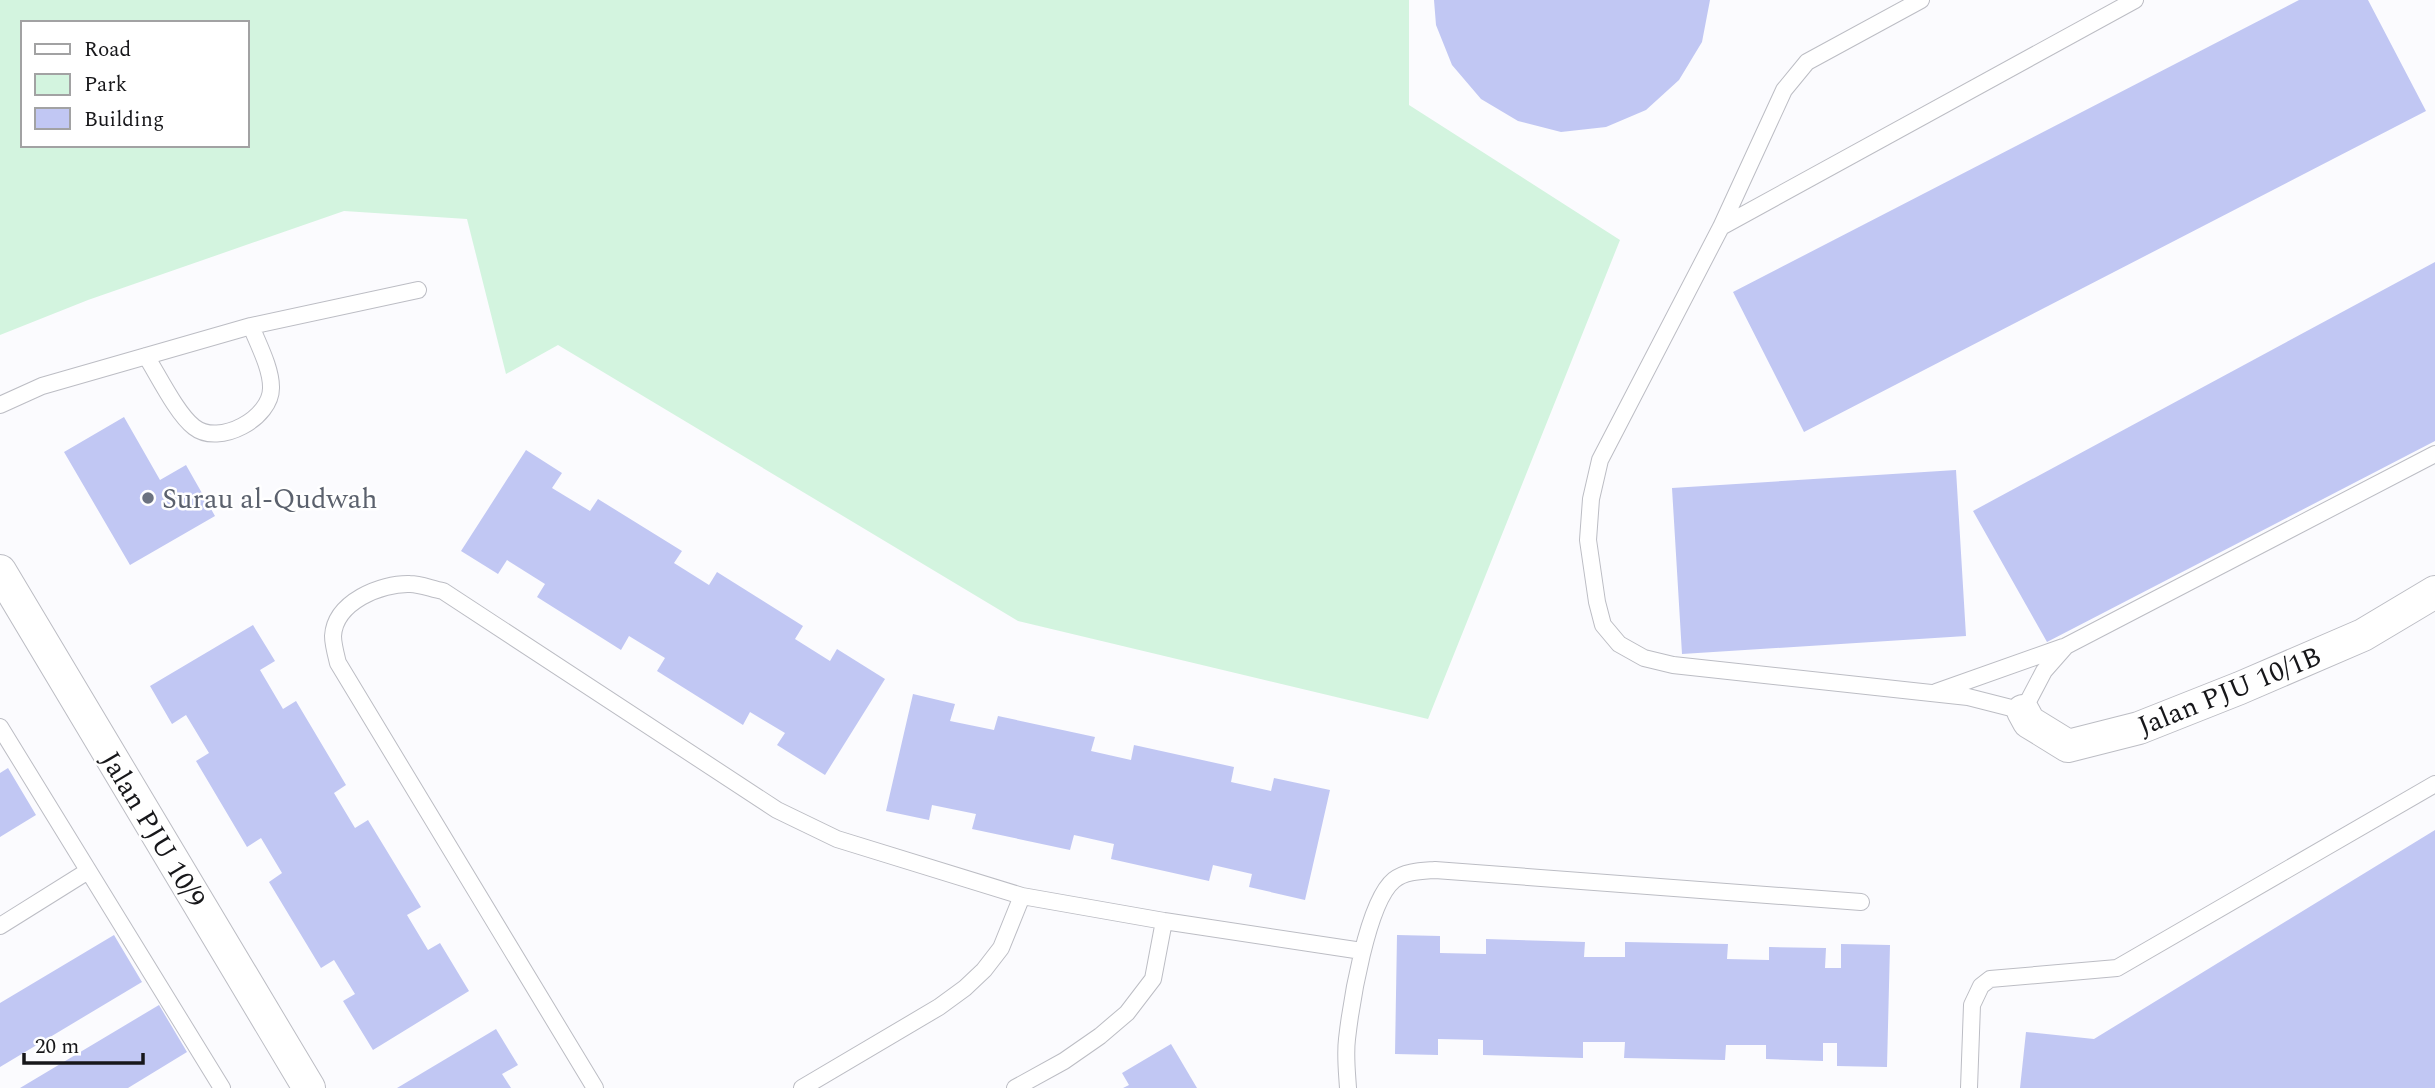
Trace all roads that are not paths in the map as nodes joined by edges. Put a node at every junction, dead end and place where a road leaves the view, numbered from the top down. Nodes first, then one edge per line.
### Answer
1 (1921, 0) edge
2 (2136, 0) edge
3 (1721, 227) junction
4 (418, 290) dead end
5 (251, 326) junction
6 (146, 356) junction
7 (0, 405) edge
8 (2435, 454) edge
9 (0, 571) edge
10 (2435, 592) edge
11 (2066, 646) junction
12 (1932, 693) junction
13 (2023, 711) junction
14 (0, 727) edge
15 (2435, 784) edge
16 (89, 871) junction
17 (1022, 896) junction
18 (1861, 902) dead end
19 (1164, 921) junction
20 (0, 926) edge
21 (1362, 951) junction
22 (222, 1088) edge
23 (309, 1088) edge
24 (595, 1088) edge
25 (802, 1088) edge
26 (1016, 1088) edge
27 (1348, 1088) edge
28 (1969, 1088) edge

1 - 3 lane
2 - 3 lane
3 - 12 lane
4 - 5 lane
5 - 6 lane
5 - 6 lane
6 - 7 lane
8 - 11 lane
9 - 23 street, Jalan PJU 10/9
10 - 13 street, Jalan PJU 10/1B
11 - 12 lane
11 - 13 lane
12 - 13 lane
14 - 16 lane
15 - 28 lane
16 - 20 lane
16 - 22 lane
17 - 19 lane
17 - 24 lane
17 - 25 lane
18 - 21 lane
19 - 21 lane
19 - 26 lane
21 - 27 lane

